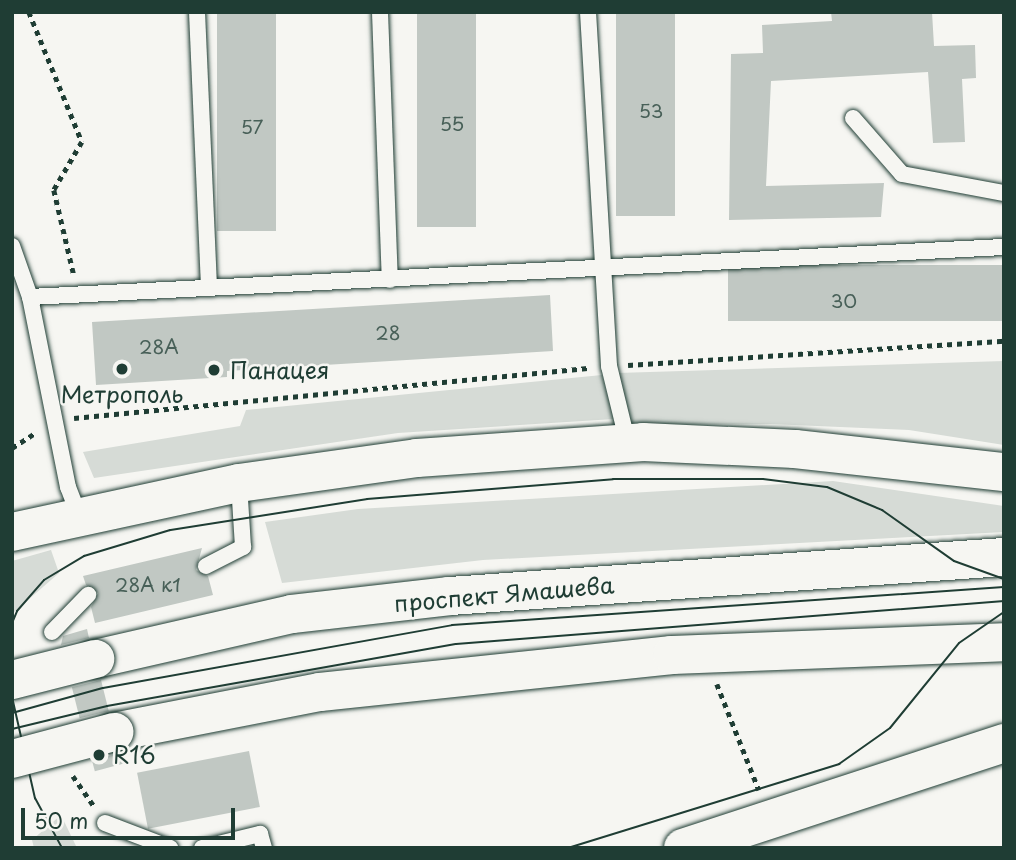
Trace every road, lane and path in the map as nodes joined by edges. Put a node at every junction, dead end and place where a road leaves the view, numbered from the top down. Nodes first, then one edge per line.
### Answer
1 (29, 12) edge
2 (197, 12) edge
3 (380, 12) edge
4 (588, 12) edge
5 (853, 118) dead end
6 (1004, 193) edge
7 (12, 246) edge
8 (1004, 247) edge
9 (602, 269) junction
10 (390, 280) junction
11 (209, 288) junction
12 (79, 295) junction
13 (30, 297) junction
14 (1004, 341) edge
15 (609, 366) junction
16 (56, 419) junction
17 (628, 444) junction
18 (12, 448) edge
19 (1004, 472) edge
20 (239, 483) junction
21 (79, 516) junction
22 (12, 532) edge
23 (1004, 558) edge
24 (206, 566) dead end
25 (88, 595) dead end
26 (52, 632) dead end
27 (1004, 642) edge
28 (713, 675) dead end
29 (12, 680) edge
30 (1004, 743) edge
31 (12, 759) edge
32 (71, 772) dead end
33 (768, 820) junction
34 (105, 822) joint
35 (170, 848) edge
36 (202, 848) edge
37 (264, 848) edge
38 (683, 848) edge

1 - 12 path
2 - 11 lane
3 - 10 lane
4 - 9 lane
5 - 6 lane
7 - 13 lane
8 - 9 lane
9 - 10 lane
9 - 15 lane
10 - 11 lane
11 - 12 lane
12 - 13 lane
13 - 16 lane
14 - 15 path
15 - 16 path
15 - 17 lane
16 - 18 path
16 - 21 lane
17 - 19 main road
17 - 20 main road
20 - 21 main road
20 - 24 lane
21 - 22 main road
23 - 29 main road, проспект Ямашева, bridge
25 - 26 lane
27 - 31 main road, bridge
28 - 33 path
30 - 33 main road
32 - 34 path
33 - 38 main road
34 - 35 lane
36 - 37 lane

